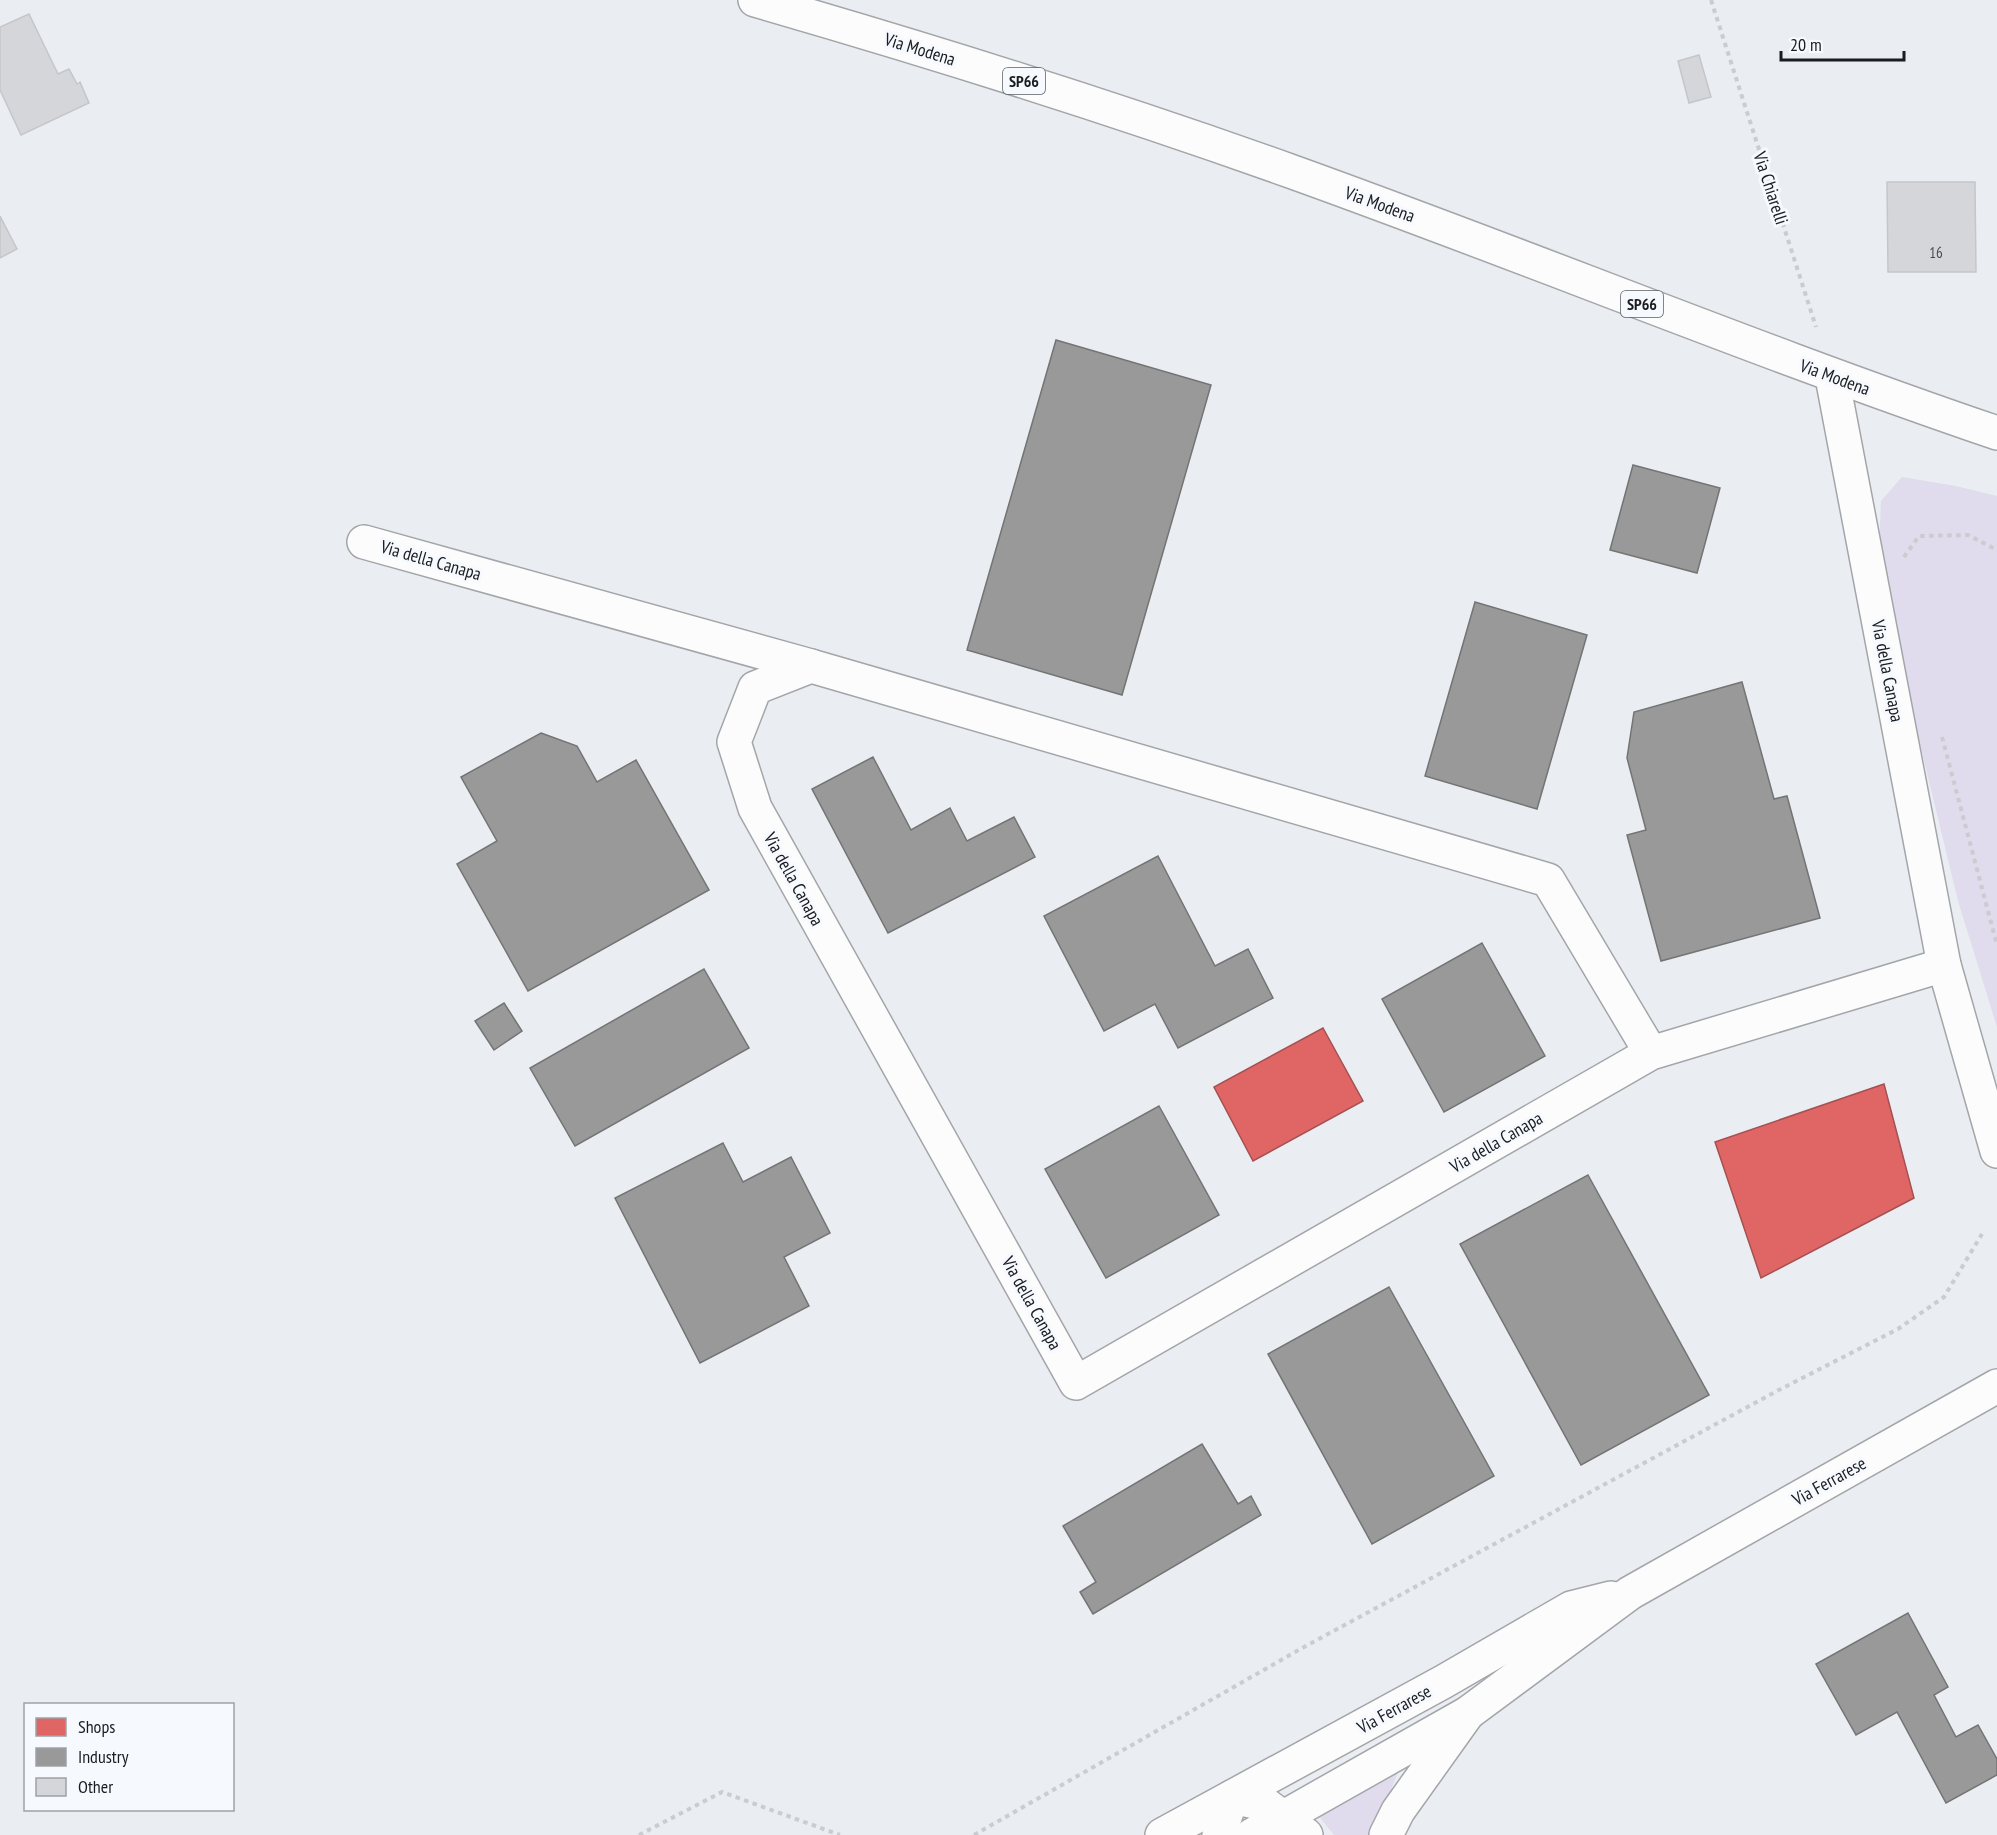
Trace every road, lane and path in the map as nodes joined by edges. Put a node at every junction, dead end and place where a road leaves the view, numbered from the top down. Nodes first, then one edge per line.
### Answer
1 (755, 0) edge
2 (1711, 0) edge
3 (1832, 377) junction
4 (1997, 433) edge
5 (364, 542) dead end
6 (1997, 550) edge
7 (1903, 560) dead end
8 (811, 666) junction
9 (1940, 728) dead end
10 (1997, 945) edge
11 (1944, 965) junction
12 (1651, 1053) junction
13 (1997, 1151) edge
14 (1982, 1234) dead end
15 (1997, 1386) edge
16 (1630, 1593) junction
17 (1468, 1713) junction
18 (1232, 1797) junction
19 (1295, 1827) edge
20 (639, 1835) edge
21 (840, 1835) edge
22 (974, 1835) edge
23 (1162, 1835) edge
24 (1219, 1835) edge
25 (1252, 1835) edge
26 (1386, 1835) edge

1 - 3 street, Via Modena / SP66
2 - 3 path, Via Chiarelli
3 - 4 street, Via Modena / SP66
3 - 11 street, Via della Canapa
5 - 8 street, Via della Canapa
6 - 7 path
8 - 12 street, Via della Canapa
8 - 12 street, Via della Canapa
9 - 10 path
11 - 12 street, Via della Canapa
11 - 13 street, Via della Canapa
14 - 22 path
15 - 16 street, Via Ferrarese
16 - 17 street, Via Ferrarese
16 - 18 street, Via Ferrarese
17 - 19 street, Via Ferrarese
17 - 26 street
18 - 19 street
18 - 23 street, Via Ferrarese
18 - 24 street
19 - 25 street, Via Ferrarese
20 - 21 path

